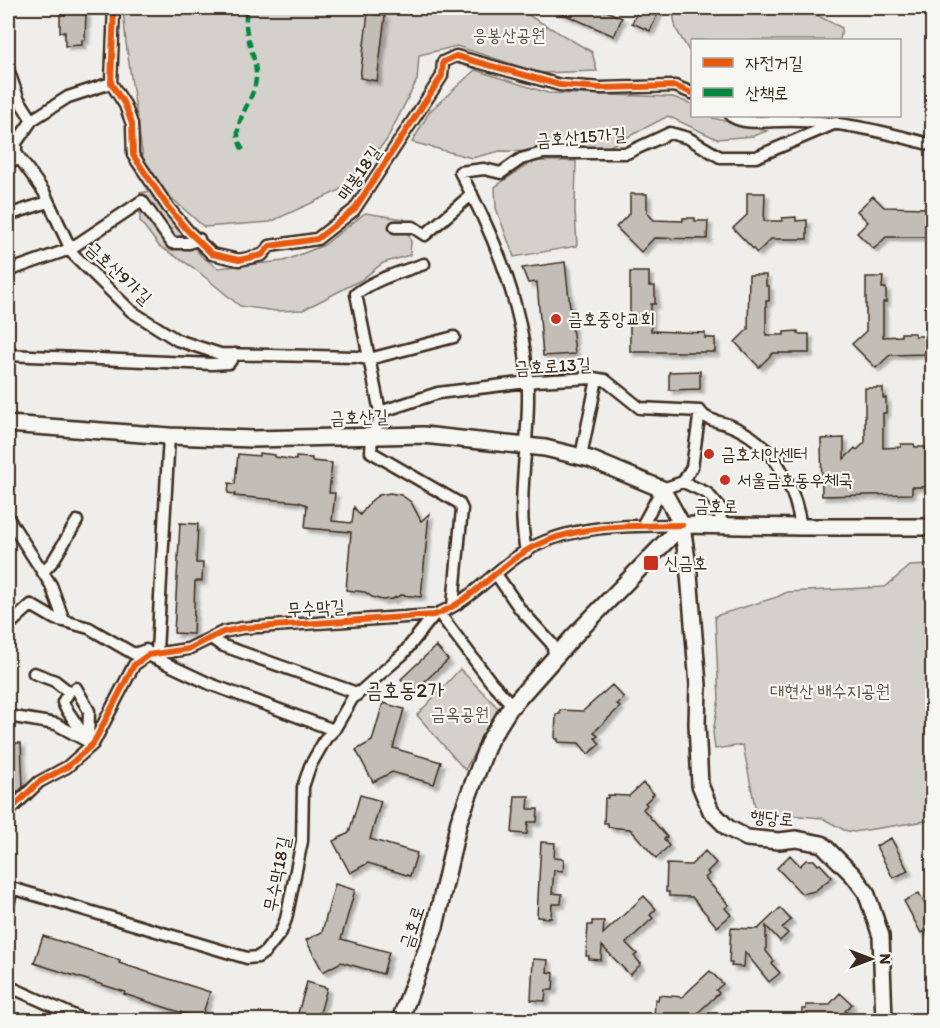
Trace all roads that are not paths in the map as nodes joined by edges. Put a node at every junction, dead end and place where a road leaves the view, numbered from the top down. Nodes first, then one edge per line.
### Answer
1 (114, 8) edge
2 (8, 69) edge
3 (111, 83) junction
4 (691, 92) edge
5 (13, 99) edge
6 (733, 117) edge
7 (32, 120) junction
8 (836, 123) junction
9 (933, 145) edge
10 (20, 159) junction
11 (8, 162) edge
12 (472, 194) junction
13 (48, 202) junction
14 (8, 215) edge
15 (395, 227) dead end
16 (199, 239) junction
17 (70, 249) junction
18 (424, 264) dead end
19 (8, 270) edge
20 (454, 337) dead end
21 (235, 354) junction
22 (8, 355) edge
23 (369, 359) junction
24 (597, 379) junction
25 (527, 382) junction
26 (700, 411) junction
27 (380, 412) junction
28 (8, 424) edge
29 (169, 436) junction
30 (372, 436) junction
31 (526, 446) junction
32 (581, 456) junction
33 (683, 482) junction
34 (662, 489) junction
35 (8, 518) edge
36 (77, 521) dead end
37 (682, 525) junction
38 (642, 526) junction
39 (720, 526) junction
40 (933, 526) edge
41 (801, 527) junction
42 (526, 552) junction
43 (43, 572) junction
44 (495, 574) junction
45 (453, 606) junction
46 (436, 614) junction
47 (64, 621) junction
48 (9, 622) edge
49 (211, 638) junction
50 (148, 655) junction
51 (555, 657) junction
52 (34, 673) dead end
53 (76, 688) dead end
54 (357, 693) junction
55 (512, 705) junction
56 (8, 717) edge
57 (334, 730) junction
58 (88, 741) junction
59 (8, 812) edge
60 (9, 886) edge
61 (8, 905) edge
62 (8, 986) edge
63 (84, 1020) edge
64 (400, 1020) edge
65 (884, 1020) edge

1 - 3 street
2 - 5 street
3 - 7 street
3 - 16 street, 매봉18길
4 - 16 street, 매봉18길
5 - 7 street
6 - 8 street
7 - 10 street
8 - 9 street
8 - 12 street, 금호산15가길
10 - 11 street
10 - 13 street, 금호산9가길
12 - 15 street
12 - 25 street
13 - 14 street
13 - 17 street, 금호산9가길
16 - 17 street
17 - 19 street
17 - 21 street, 금호산9가길
18 - 23 street
20 - 23 street, 금호산9가길
21 - 22 street
21 - 23 street, 금호산9가길
23 - 27 street
24 - 25 street, 금호로13길
24 - 26 street, 금호로13길
24 - 32 street
25 - 27 street, 금호로13길
25 - 31 street
26 - 33 street
26 - 41 street, 금호로13길
27 - 30 street
28 - 29 street, 금호산길
29 - 30 street, 금호산길
29 - 50 street
30 - 31 street, 금호산길
30 - 45 street
31 - 32 street, 금호산길
31 - 42 street
32 - 34 street, 금호산길
33 - 34 street
33 - 39 street
34 - 37 street
34 - 38 street
35 - 43 street
36 - 43 street
37 - 38 street, 무수막길
37 - 39 street, 금호로
37 - 51 street, 금호로
37 - 65 street, 행당로
38 - 42 street, 무수막길
39 - 41 street, 금호로
40 - 41 street, 금호로
42 - 44 street, 무수막길
43 - 47 street
44 - 45 street, 무수막길
44 - 51 street
45 - 46 street, 무수막길
46 - 49 street, 무수막길
46 - 54 street, 무수막18길
46 - 55 street
47 - 48 street
47 - 50 street
49 - 50 street, 무수막길
49 - 54 street
50 - 57 street
50 - 58 street
51 - 55 street, 금호로
52 - 58 street
53 - 58 street
54 - 57 street, 무수막18길
55 - 64 street, 금호로
56 - 58 street
57 - 60 street, 무수막18길
58 - 59 street
60 - 61 street
62 - 63 street

